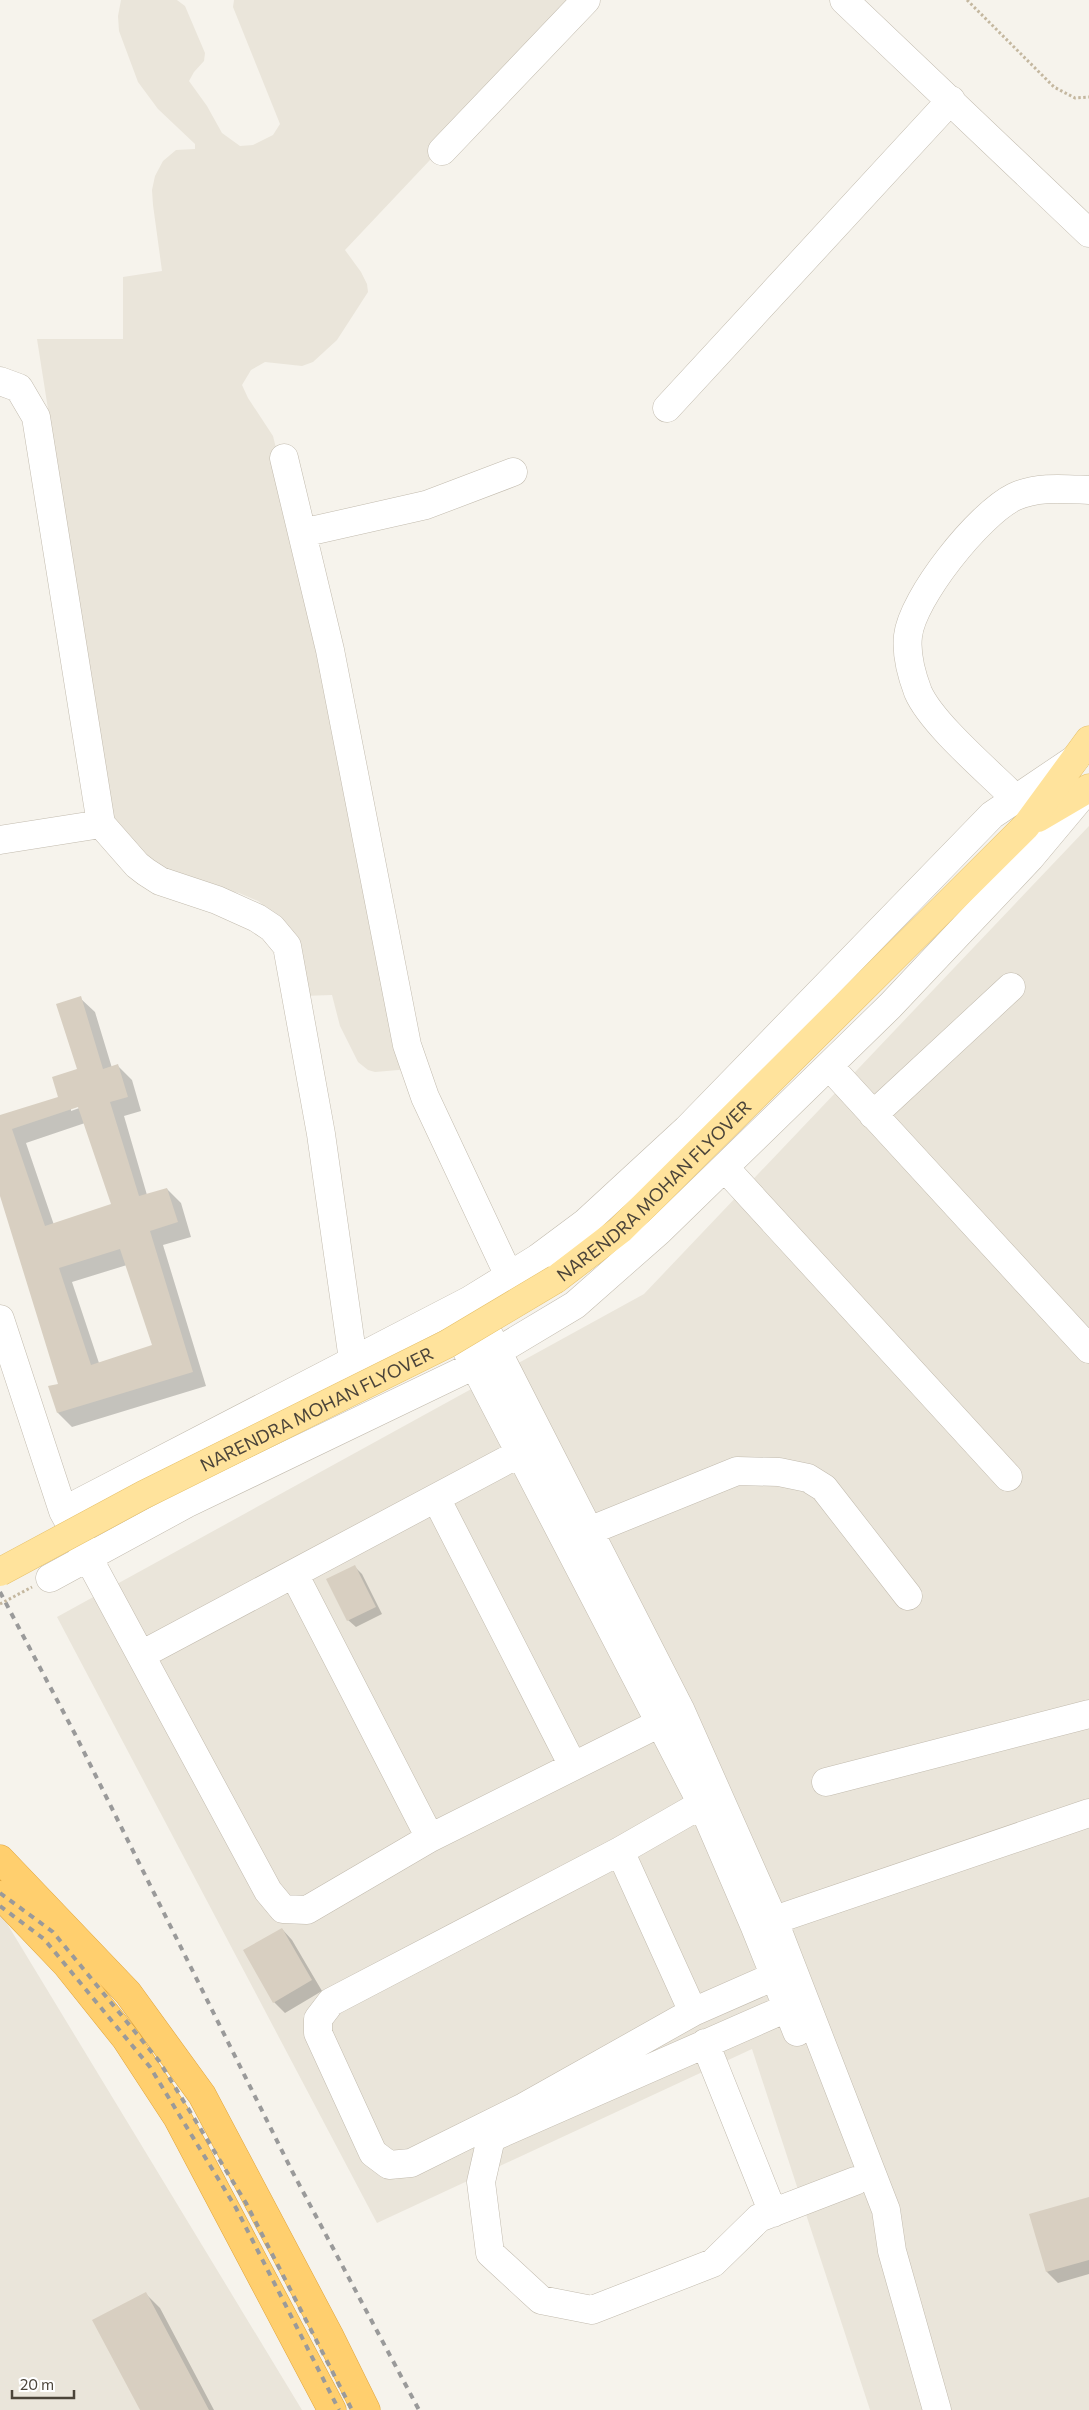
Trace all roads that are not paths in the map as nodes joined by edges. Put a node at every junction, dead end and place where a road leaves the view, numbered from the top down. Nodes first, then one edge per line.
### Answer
1 (586, 0) edge
2 (844, 0) edge
3 (951, 100) junction
4 (442, 151) dead end
5 (1089, 233) edge
6 (0, 381) edge
7 (667, 408) dead end
8 (284, 458) dead end
9 (513, 472) dead end
10 (1089, 490) edge
11 (302, 534) junction
12 (1082, 749) edge
13 (1089, 788) edge
14 (1015, 798) junction
15 (101, 824) junction
16 (1026, 826) junction
17 (0, 840) edge
18 (1011, 987) dead end
19 (829, 1066) junction
20 (873, 1115) junction
21 (724, 1168) junction
22 (509, 1276) junction
23 (458, 1306) junction
24 (0, 1319) edge
25 (1089, 1349) edge
26 (498, 1351) junction
27 (353, 1360) junction
28 (475, 1365) junction
29 (520, 1453) junction
30 (1008, 1478) dead end
31 (436, 1498) junction
32 (63, 1511) junction
33 (590, 1532) junction
34 (88, 1557) junction
35 (0, 1572) edge
36 (294, 1574) junction
37 (41, 1582) road end
38 (908, 1596) dead end
39 (141, 1655) junction
40 (1089, 1714) edge
41 (660, 1723) junction
42 (573, 1766) junction
43 (826, 1782) dead end
44 (702, 1804) junction
45 (1089, 1813) edge
46 (430, 1838) junction
47 (620, 1851) junction
48 (0, 1858) edge
49 (0, 1895) edge
50 (765, 1924) junction
51 (774, 1976) junction
52 (787, 2008) junction
53 (693, 2012) junction
54 (706, 2043) junction
55 (855, 2181) junction
56 (774, 2213) junction
57 (892, 2251) junction
58 (332, 2410) edge
59 (366, 2410) edge
60 (937, 2410) edge

1 - 4 street
2 - 3 street
3 - 5 street
3 - 7 street
6 - 15 street
8 - 11 street
9 - 11 street
10 - 14 street
11 - 22 street
12 - 14 street
12 - 16 main road, NARENDRA MOHAN FLYOVER
13 - 16 main road, NARENDRA MOHAN FLYOVER
13 - 19 street
14 - 22 street
15 - 17 street
15 - 27 street
16 - 35 main road, NARENDRA MOHAN FLYOVER, bridge
18 - 20 street
19 - 20 street
19 - 21 street
20 - 25 street
21 - 26 street
21 - 30 street
22 - 23 street
23 - 26 street
23 - 27 street
23 - 28 street
24 - 32 street
26 - 28 street
26 - 33 street
27 - 32 street
28 - 29 street
28 - 34 street
29 - 31 street
29 - 41 street
31 - 36 street
31 - 42 street
32 - 34 street
33 - 38 street
33 - 50 street
34 - 37 street
34 - 39 street
36 - 39 street
36 - 46 street
39 - 46 street
40 - 43 street
41 - 42 street
41 - 44 street
42 - 46 street
44 - 47 street
44 - 50 street
45 - 50 street
47 - 53 street
47 - 53 street
48 - 59 highway
49 - 58 highway
50 - 51 street
50 - 57 street
51 - 52 street
51 - 53 street
52 - 54 street
52 - 55 street
54 - 56 street
54 - 56 street
55 - 56 street
55 - 57 street
57 - 60 street

